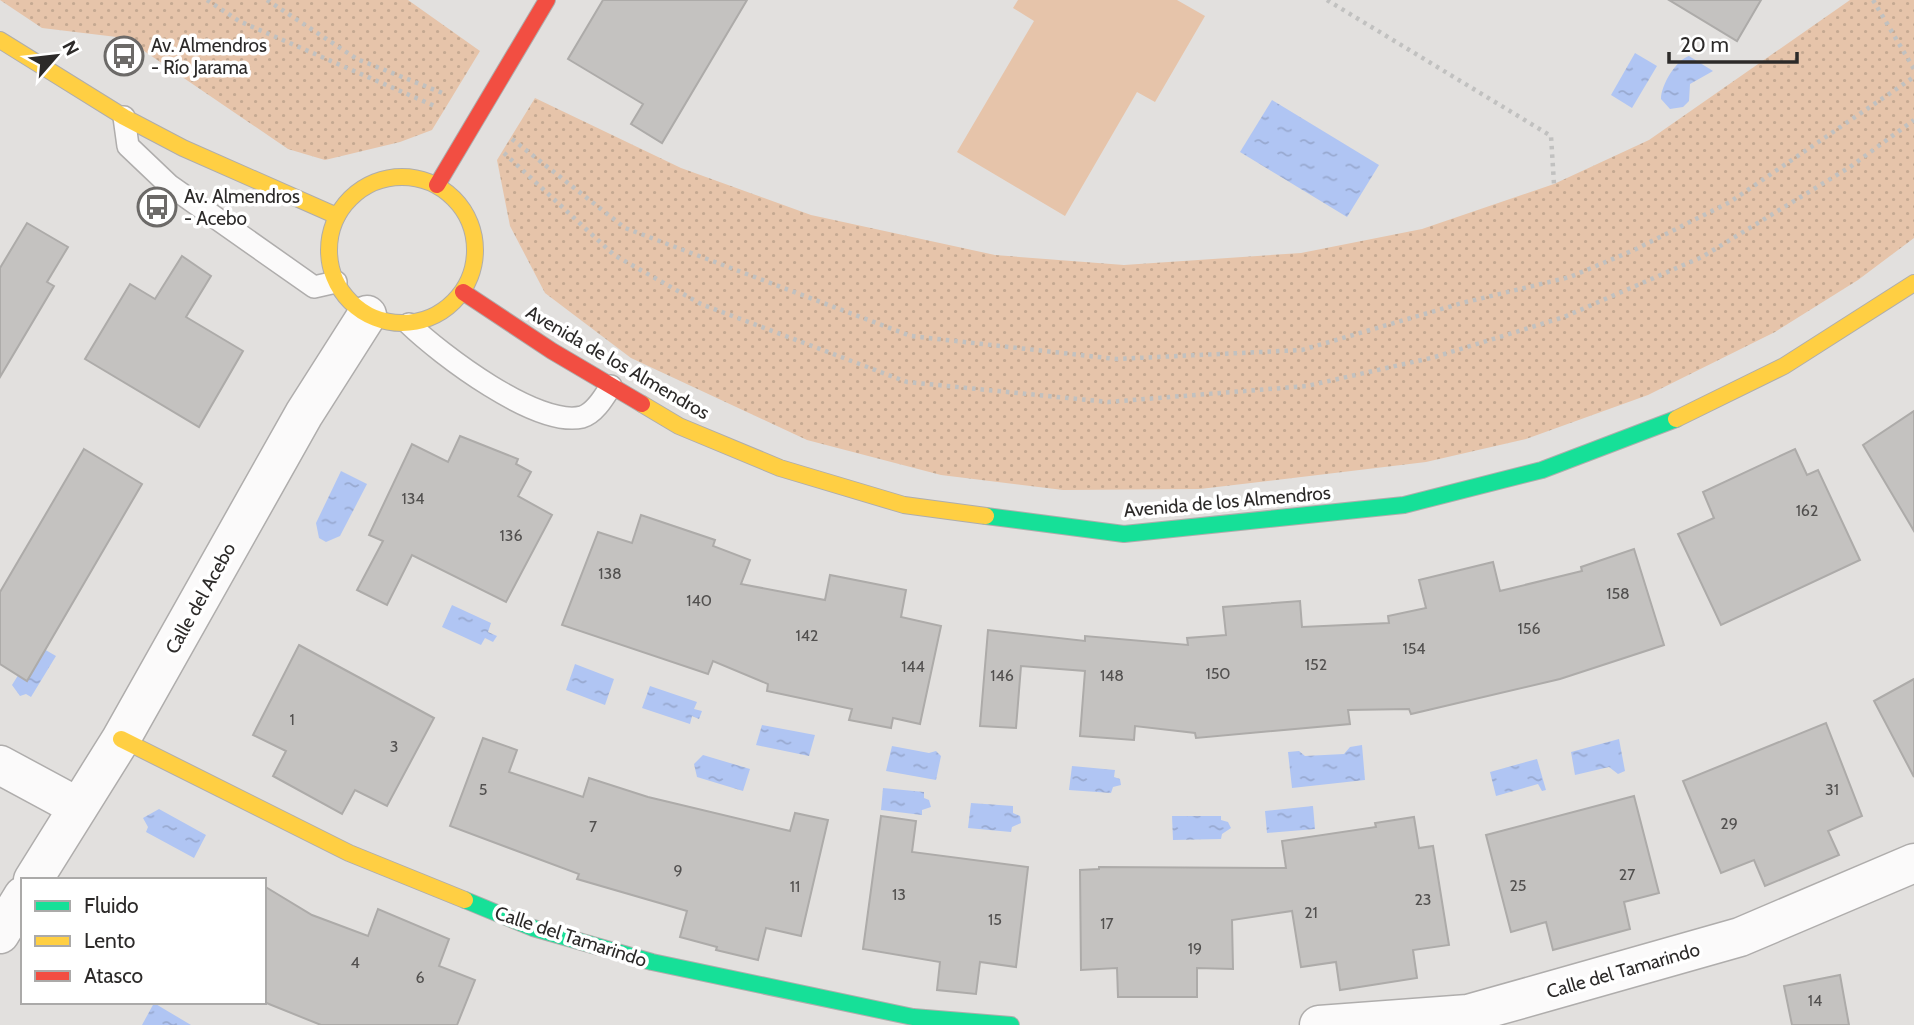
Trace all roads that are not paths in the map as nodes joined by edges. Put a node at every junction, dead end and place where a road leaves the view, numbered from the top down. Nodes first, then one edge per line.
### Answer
1 (547, 0) edge
2 (0, 40) edge
3 (124, 117) junction
4 (437, 185) junction
5 (337, 216) junction
6 (336, 282) junction
7 (1914, 282) edge
8 (463, 292) junction
9 (367, 315) junction
10 (410, 324) junction
11 (611, 386) junction
12 (121, 739) junction
13 (0, 765) edge
14 (78, 807) junction
15 (1914, 863) edge
16 (34, 878) edge
17 (21, 899) edge
18 (0, 934) edge
19 (1468, 1019) edge
20 (1011, 1025) edge
21 (1319, 1025) edge

1 - 4 street
2 - 3 street
3 - 5 street
3 - 6 lane
4 - 5 street
4 - 8 street
5 - 6 street
6 - 9 street
7 - 11 street, Avenida de los Almendros
8 - 10 street
8 - 11 street, Avenida de los Almendros
9 - 10 street
9 - 12 street, Calle del Acebo
10 - 11 lane
12 - 14 street, Calle del Acebo
12 - 20 street, Calle del Tamarindo
13 - 14 street
14 - 16 street, Calle del Acebo
15 - 19 street, Calle del Tamarindo
17 - 18 street
19 - 21 street, Calle del Tamarindo

